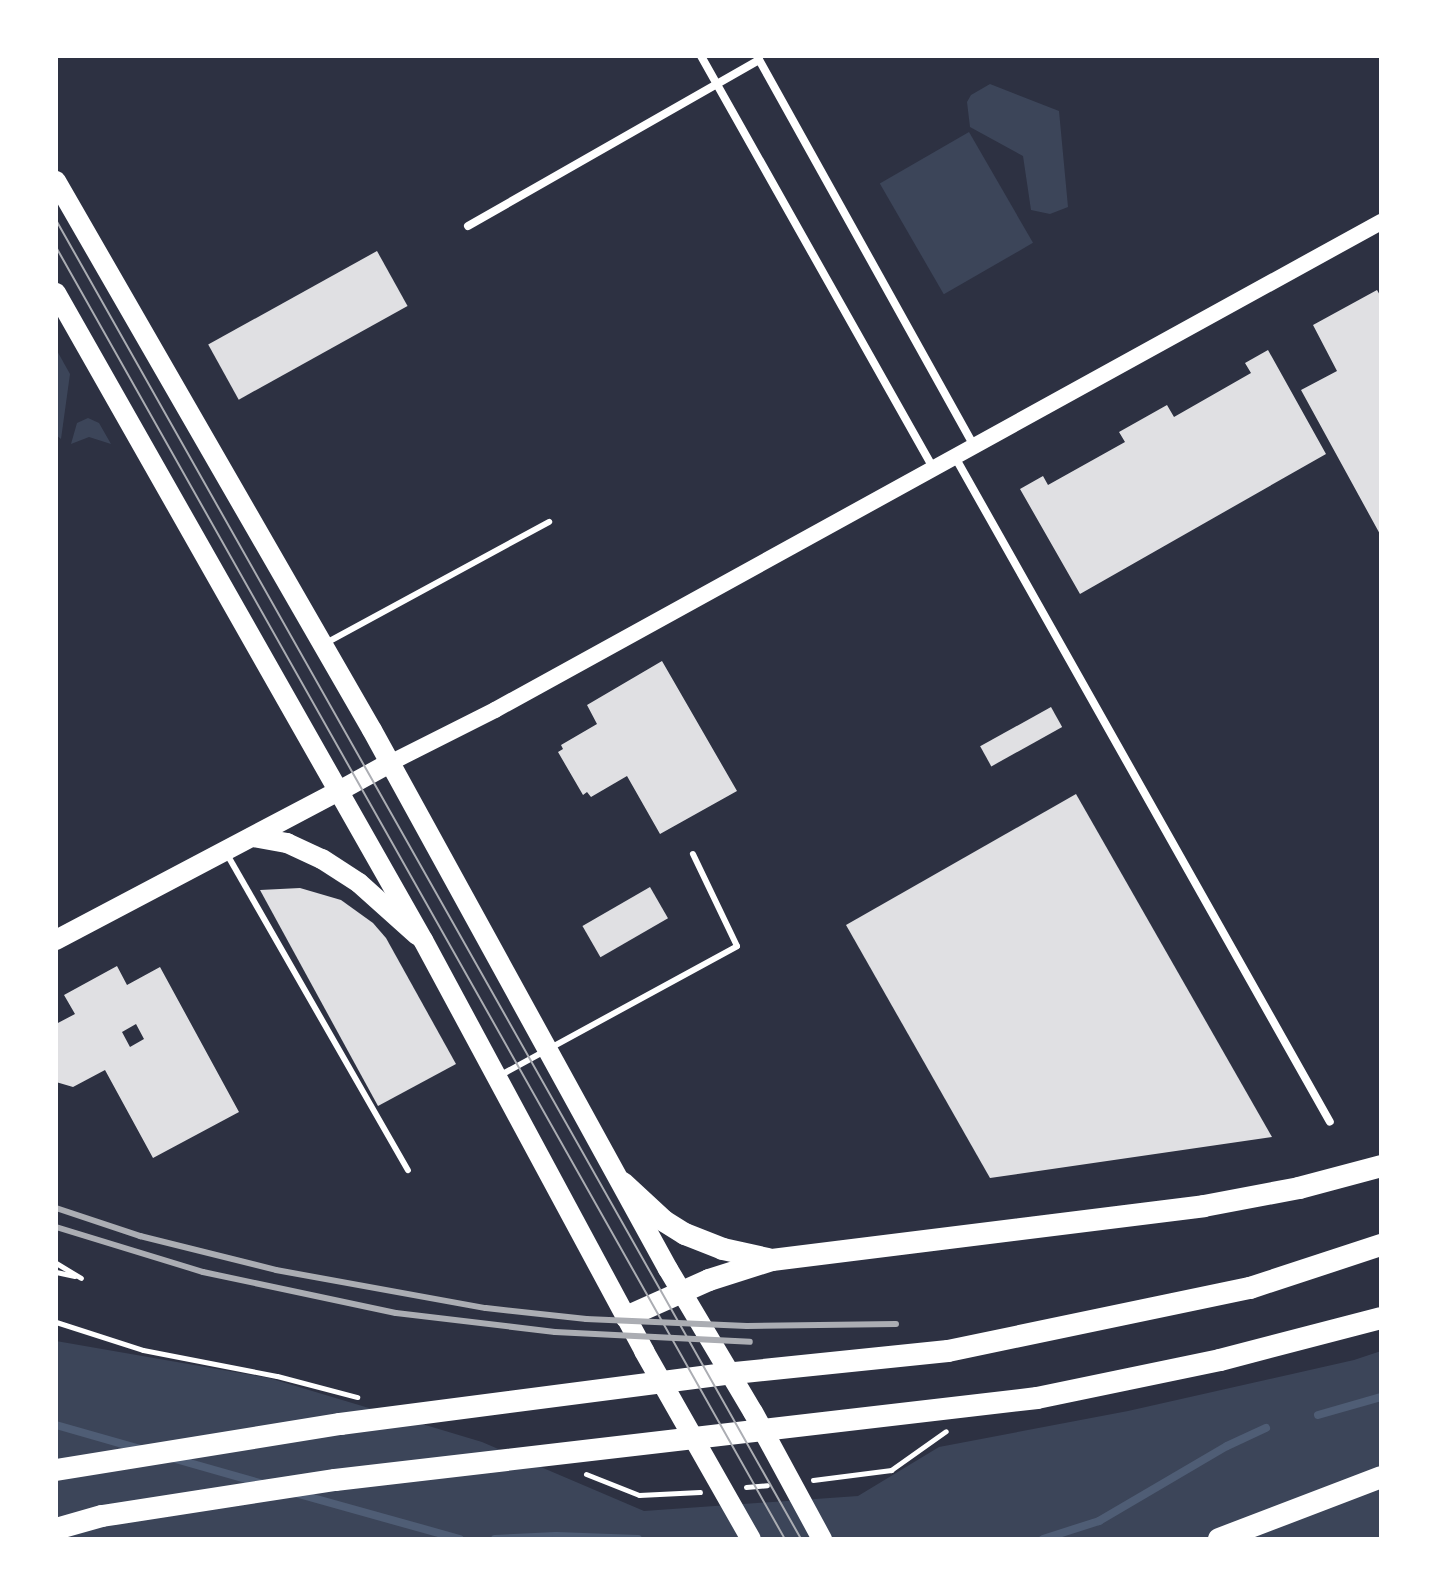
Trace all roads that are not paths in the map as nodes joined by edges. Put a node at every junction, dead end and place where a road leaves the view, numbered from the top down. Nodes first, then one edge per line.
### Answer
1 (701, 56) edge
2 (758, 58) edge
3 (717, 83) junction
4 (56, 181) edge
5 (1381, 222) edge
6 (468, 226) dead end
7 (56, 293) edge
8 (974, 446) junction
9 (954, 457) junction
10 (933, 468) junction
11 (549, 522) dead end
12 (323, 644) junction
13 (390, 763) junction
14 (339, 791) junction
15 (253, 837) junction
16 (226, 853) junction
17 (693, 854) dead end
18 (58, 937) edge
19 (423, 940) junction
20 (548, 1048) junction
21 (495, 1078) junction
22 (1330, 1122) dead end
23 (1381, 1166) edge
24 (408, 1170) dead end
25 (623, 1183) junction
26 (1381, 1245) edge
27 (782, 1260) junction
28 (683, 1291) junction
29 (626, 1317) junction
30 (1381, 1318) edge
31 (56, 1470) edge
32 (1381, 1477) edge
33 (56, 1529) edge
34 (751, 1539) edge
35 (822, 1539) edge
36 (1219, 1539) edge

1 - 3 street
2 - 3 street
2 - 8 street
3 - 6 street
3 - 10 street
4 - 12 main road
5 - 8 main road
7 - 14 main road
8 - 9 main road
9 - 10 main road
9 - 22 street
10 - 13 main road
11 - 12 lane
12 - 13 main road
13 - 14 main road
13 - 20 main road
14 - 15 main road
14 - 19 main road
15 - 16 main road
15 - 19 main road
16 - 18 main road
16 - 24 lane
17 - 20 lane
19 - 21 main road
20 - 21 lane
20 - 25 main road
21 - 29 main road
23 - 27 highway
25 - 27 highway
25 - 28 main road
26 - 31 highway
27 - 28 highway
28 - 29 highway
28 - 35 main road
29 - 34 main road
30 - 33 highway
32 - 36 highway

